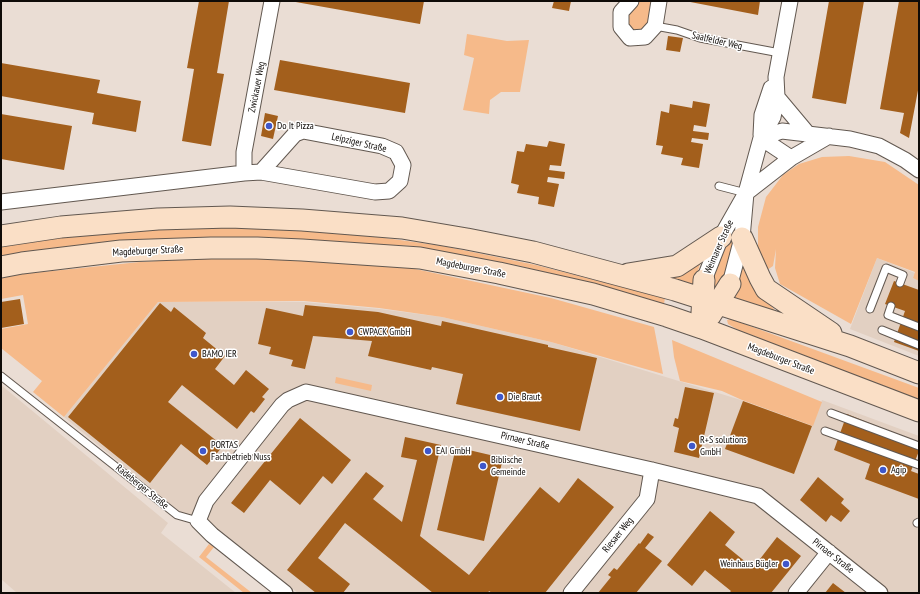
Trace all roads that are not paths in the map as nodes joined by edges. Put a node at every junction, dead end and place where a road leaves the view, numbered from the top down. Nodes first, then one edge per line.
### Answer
1 (272, 1) edge
2 (631, 1) edge
3 (659, 1) edge
4 (790, 1) edge
5 (655, 26) junction
6 (780, 53) junction
7 (776, 77) junction
8 (777, 97) junction
9 (808, 134) junction
10 (829, 136) junction
11 (761, 138) junction
12 (791, 158) junction
13 (919, 170) edge
14 (261, 172) junction
15 (244, 173) junction
16 (719, 186) dead end
17 (746, 193) junction
18 (1, 202) edge
19 (1, 236) edge
20 (721, 237) junction
21 (742, 238) junction
22 (1, 267) edge
23 (622, 275) junction
24 (900, 283) dead end
25 (730, 284) joint
26 (708, 294) junction
27 (892, 306) dead end
28 (870, 309) dead end
29 (919, 327) edge
30 (702, 328) junction
31 (882, 330) dead end
32 (919, 345) edge
33 (850, 346) junction
34 (919, 372) edge
35 (1, 376) edge
36 (919, 411) edge
37 (831, 413) dead end
38 (825, 431) dead end
39 (919, 446) edge
40 (919, 466) edge
41 (652, 470) junction
42 (198, 521) junction
43 (829, 552) junction
44 (285, 593) edge
45 (571, 593) edge
46 (796, 593) edge
47 (880, 593) edge

1 - 15 street, Zwickauer Weg
2 - 5 street
3 - 5 street
4 - 6 street, Weimarer Straße
5 - 6 lane, Saalfelder Weg
6 - 7 street, Weimarer Straße
7 - 8 street, Weimarer Straße
7 - 11 street, Weimarer Straße
8 - 9 street
8 - 11 street, Weimarer Straße
9 - 10 street
9 - 11 street
10 - 12 street
10 - 13 street
11 - 12 street
11 - 17 street, Weimarer Straße
12 - 17 street
14 - 14 street, Leipziger Straße
14 - 15 street, Leipziger Straße
15 - 18 street, Leipziger Straße
16 - 17 lane
17 - 20 street, Weimarer Straße
17 - 21 street, Weimarer Straße
19 - 23 main road
20 - 23 main road
20 - 26 street, Weimarer Straße
21 - 25 street, Weimarer Straße
21 - 33 main road
22 - 30 main road, Magdeburger Straße
23 - 26 main road
24 - 28 lane
25 - 26 main road
26 - 30 main road
26 - 33 main road
27 - 29 lane
30 - 36 main road, Magdeburger Straße
31 - 32 lane
33 - 34 main road
35 - 42 lane, Radeberger Straße
37 - 39 lane
38 - 40 lane
41 - 42 street, Pirnaer Straße
41 - 43 street, Pirnaer Straße
41 - 45 street, Riesaer Weg
42 - 44 street, Radeberger Straße
43 - 46 street
43 - 47 street, Pirnaer Straße

